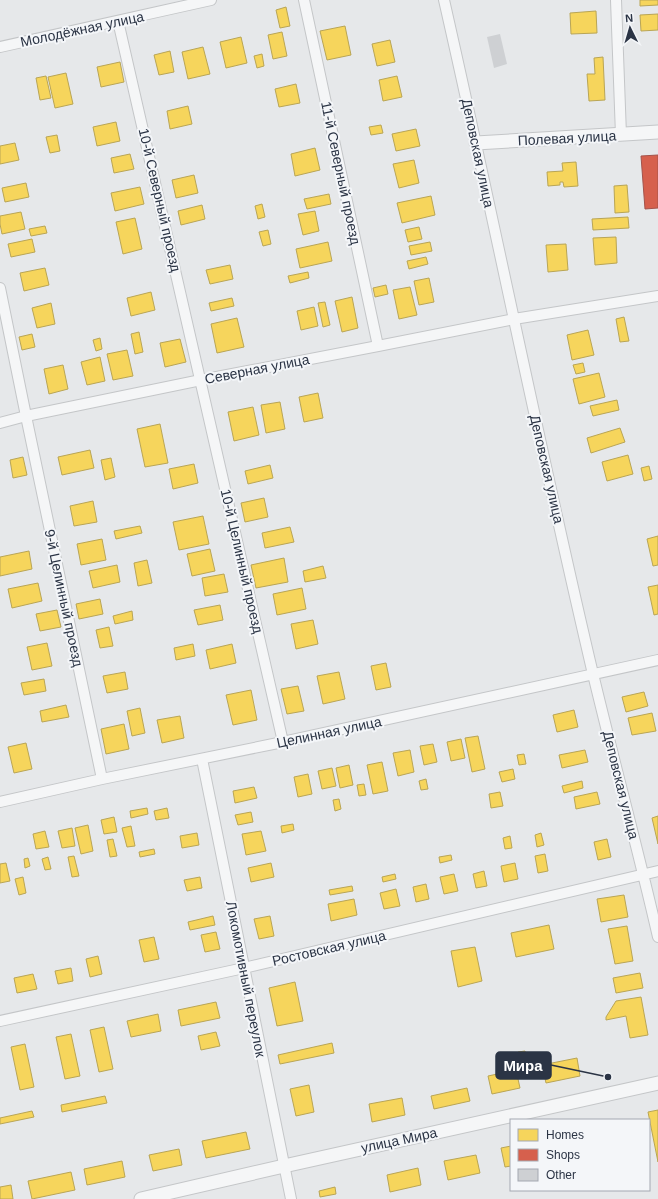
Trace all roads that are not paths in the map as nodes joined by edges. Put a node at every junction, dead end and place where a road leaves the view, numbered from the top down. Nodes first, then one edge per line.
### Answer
1 (211, 0) edge
2 (304, 0) edge
3 (444, 0) edge
4 (616, 0) edge
5 (118, 21) junction
6 (0, 47) edge
7 (658, 132) edge
8 (621, 135) junction
9 (476, 143) junction
10 (0, 288) edge
11 (658, 296) edge
12 (514, 319) junction
13 (378, 346) junction
14 (201, 380) junction
15 (26, 416) junction
16 (0, 423) edge
17 (658, 660) edge
18 (593, 675) junction
19 (283, 742) junction
20 (202, 759) junction
21 (102, 779) junction
22 (0, 802) edge
23 (658, 871) edge
24 (644, 875) junction
25 (658, 937) edge
26 (244, 968) junction
27 (0, 1021) edge
28 (658, 1084) edge
29 (284, 1166) junction
30 (141, 1199) edge
31 (291, 1199) edge

1 - 5 street, Молодёжная улица
2 - 13 street, 11-й Северный проезд
3 - 9 street, Деповская улица
4 - 8 street
5 - 6 street, Молодёжная улица
5 - 14 street, 10-й Северный проезд
7 - 8 street, Полевая улица
8 - 9 street, Полевая улица
9 - 12 street, Деповская улица
10 - 15 street, 9-й Целинный проезд
11 - 12 street, Северная улица
12 - 13 street, Северная улица
12 - 18 street, Деповская улица
13 - 14 street, Северная улица
14 - 15 street, Северная улица
14 - 19 street, 10-й Целинный проезд
15 - 16 street, Северная улица
15 - 21 street, 9-й Целинный проезд
17 - 18 street, Целинная улица
18 - 19 street, Целинная улица
18 - 24 street, Деповская улица
19 - 20 street, Целинная улица
20 - 21 street, Целинная улица
20 - 26 street, Локомотивный переулок
21 - 22 street, Целинная улица
23 - 24 street, Ростовская улица
24 - 25 street, Деповская улица
24 - 26 street, Ростовская улица
26 - 27 street, Ростовская улица
26 - 29 street, Локомотивный переулок
28 - 29 street, улица Мира
29 - 30 street, улица Мира
29 - 31 street, Локомотивный переулок

